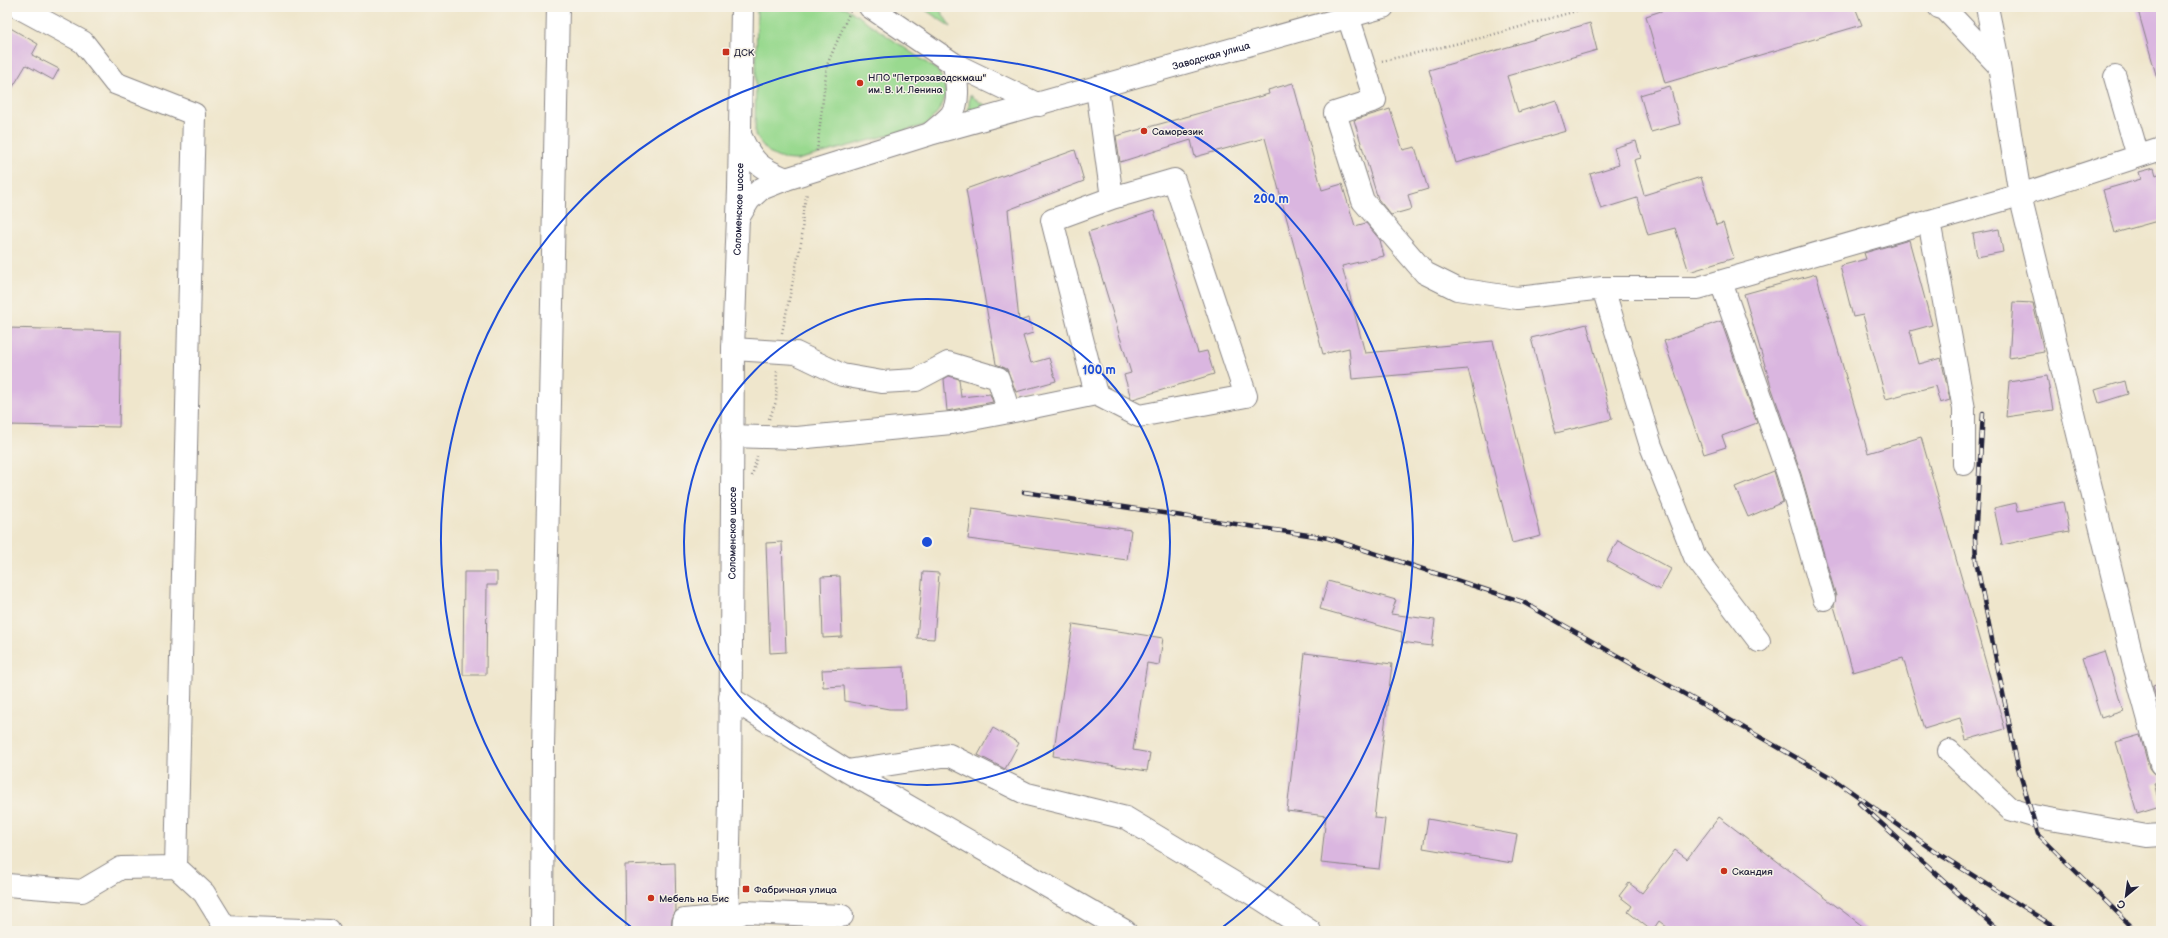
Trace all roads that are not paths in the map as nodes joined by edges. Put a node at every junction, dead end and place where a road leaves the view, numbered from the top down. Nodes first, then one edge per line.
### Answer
1 (18, 7) edge
2 (558, 7) edge
3 (742, 7) edge
4 (870, 7) edge
5 (1383, 7) edge
6 (1939, 7) edge
7 (1987, 7) edge
8 (1348, 16) junction
9 (954, 64) junction
10 (1999, 66) junction
11 (2115, 77) dead end
12 (1097, 89) junction
13 (1039, 105) junction
14 (930, 134) junction
15 (740, 136) junction
16 (2161, 149) edge
17 (2138, 156) junction
18 (786, 178) junction
19 (2020, 195) junction
20 (1112, 198) junction
21 (738, 218) junction
22 (1929, 221) junction
23 (1721, 282) junction
24 (1603, 288) junction
25 (734, 349) junction
26 (1096, 394) junction
27 (1009, 412) junction
28 (732, 436) junction
29 (1964, 464) dead end
30 (1824, 599) dead end
31 (1758, 641) dead end
32 (730, 698) junction
33 (1949, 751) dead end
34 (2161, 764) edge
35 (847, 771) junction
36 (2161, 835) edge
37 (176, 867) junction
38 (7, 885) edge
39 (842, 916) dead end
40 (736, 923) edge
41 (329, 931) edge
42 (542, 931) edge
43 (683, 931) edge
44 (1125, 931) edge
45 (1310, 931) edge

1 - 37 main road
2 - 42 main road
3 - 15 main road, Соломенское шоссе
4 - 9 main road
5 - 8 main road, Заводская улица
6 - 10 main road
7 - 10 main road
8 - 12 main road, Заводская улица
8 - 24 main road
9 - 13 main road
9 - 14 main road
10 - 19 main road
11 - 17 main road
12 - 13 main road, Заводская улица
12 - 20 main road
13 - 14 main road, Заводская улица
14 - 18 main road, Заводская улица
15 - 18 main road
15 - 21 main road, Соломенское шоссе
16 - 17 main road
17 - 19 main road
18 - 21 main road, Заводская улица
19 - 22 main road
19 - 34 main road
20 - 26 main road
20 - 26 main road
21 - 25 main road, Соломенское шоссе
22 - 23 main road
22 - 29 main road
23 - 24 main road
23 - 30 main road
24 - 31 main road
25 - 27 main road
25 - 28 main road, Соломенское шоссе
26 - 27 main road
27 - 28 main road
28 - 32 main road, Соломенское шоссе
32 - 35 main road
32 - 40 main road, Соломенское шоссе
33 - 36 main road
35 - 44 main road
35 - 45 main road
37 - 38 main road
37 - 41 main road
39 - 40 main road
40 - 43 main road

